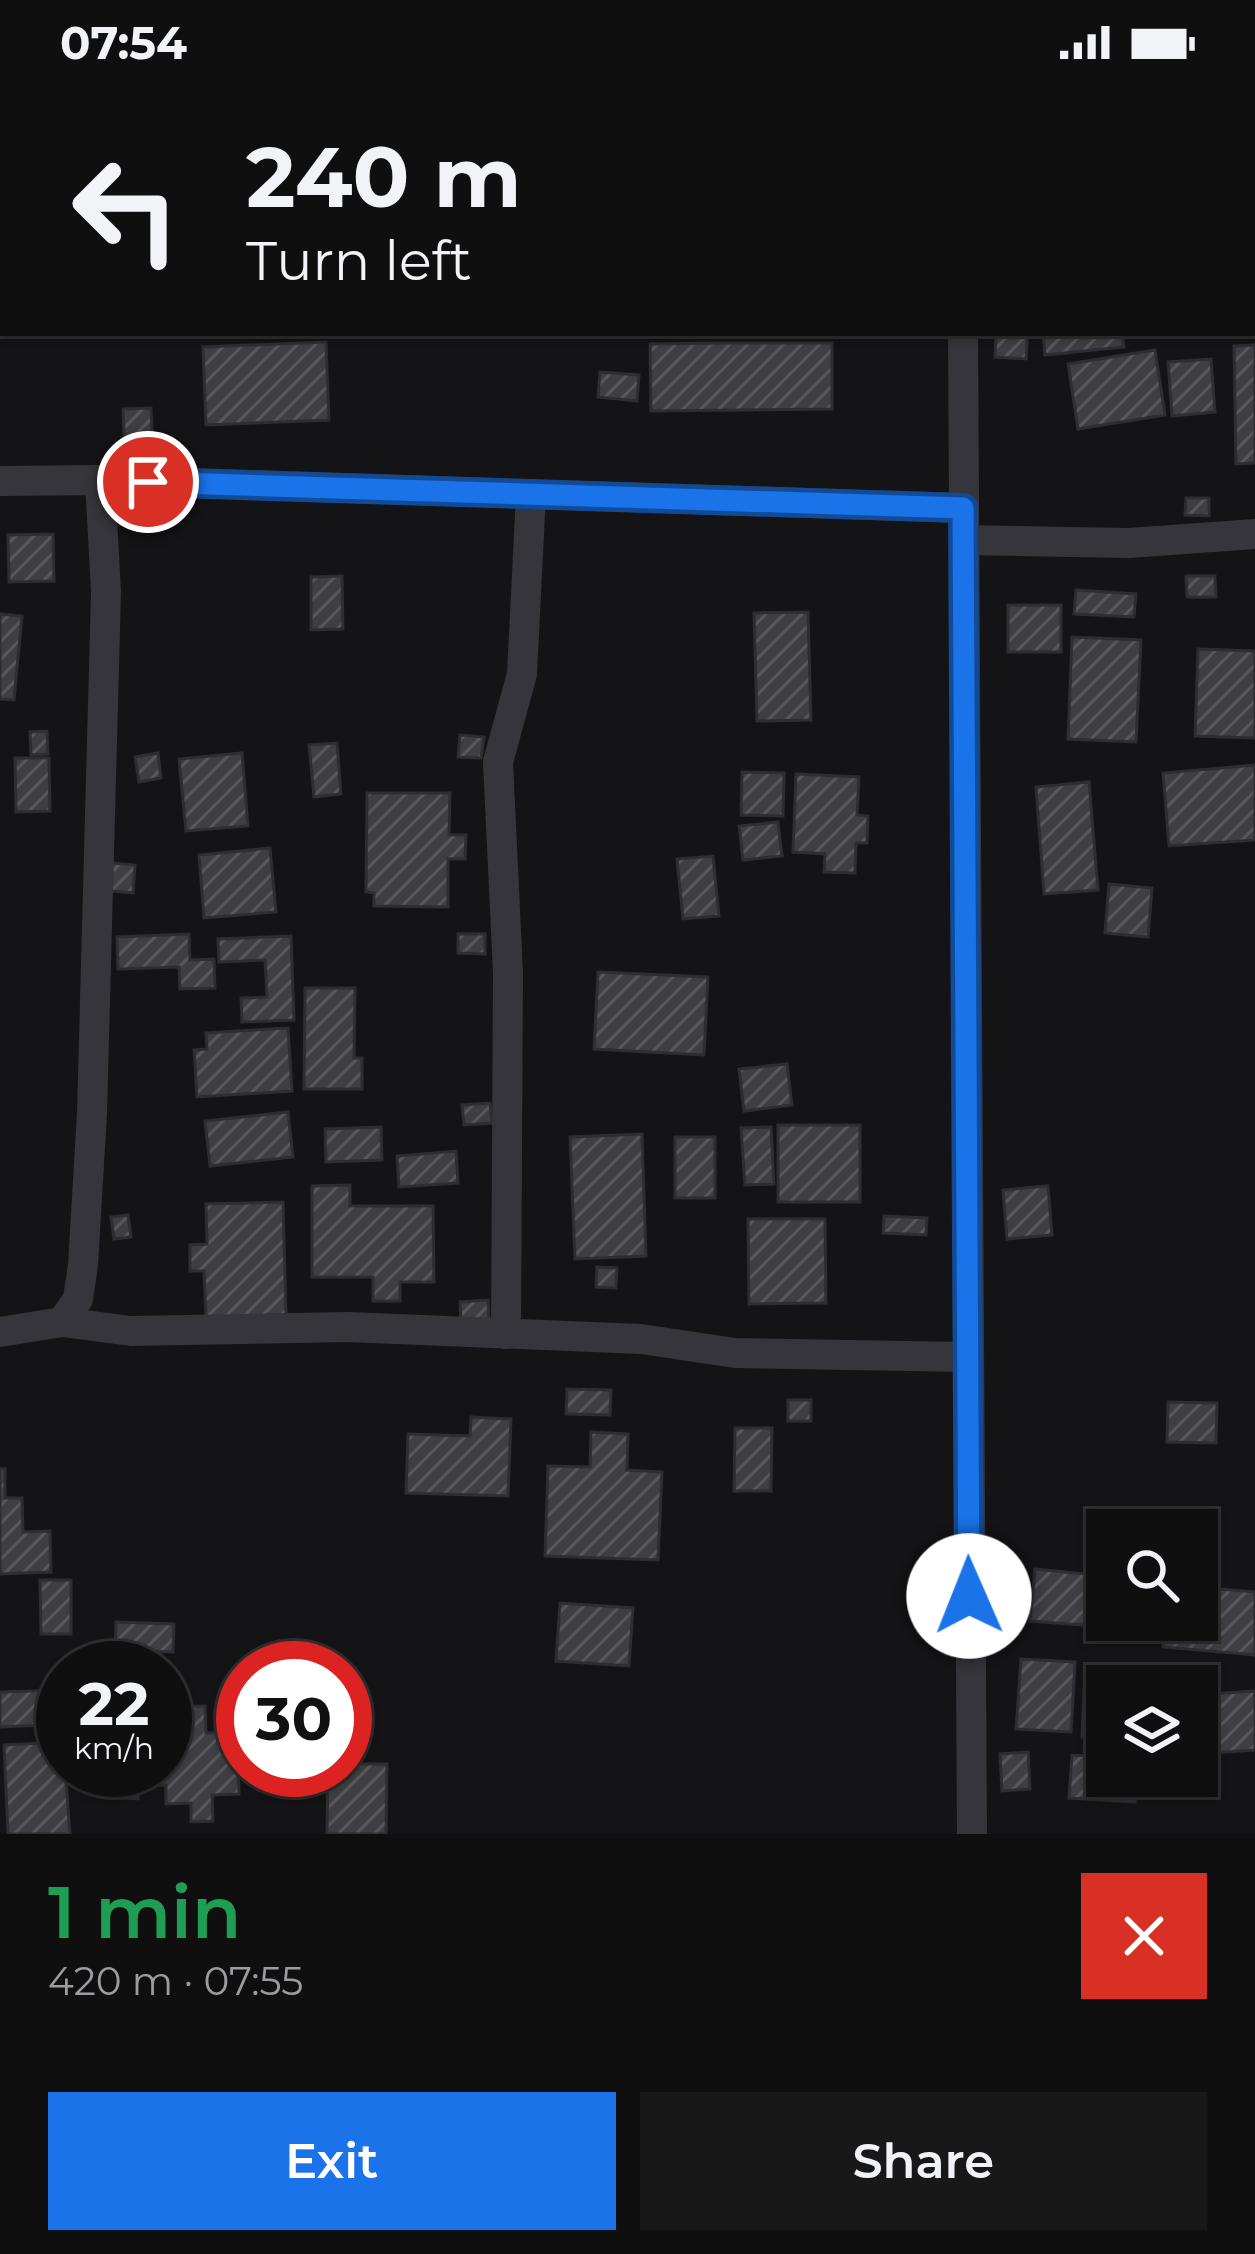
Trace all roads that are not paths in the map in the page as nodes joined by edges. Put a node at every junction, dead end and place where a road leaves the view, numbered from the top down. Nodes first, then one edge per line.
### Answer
1 (963, 336) edge
2 (100, 480) junction
3 (0, 481) edge
4 (531, 494) junction
5 (963, 508) junction
6 (1255, 534) edge
7 (964, 540) junction
8 (62, 1322) junction
9 (0, 1332) edge
10 (506, 1334) junction
11 (966, 1357) junction
12 (972, 1834) edge

1 - 5 street
2 - 3 street
2 - 4 street
2 - 8 street
4 - 5 street
4 - 10 street
5 - 7 street
6 - 7 street
7 - 11 street
8 - 9 street
8 - 10 street
10 - 11 street
11 - 12 street

